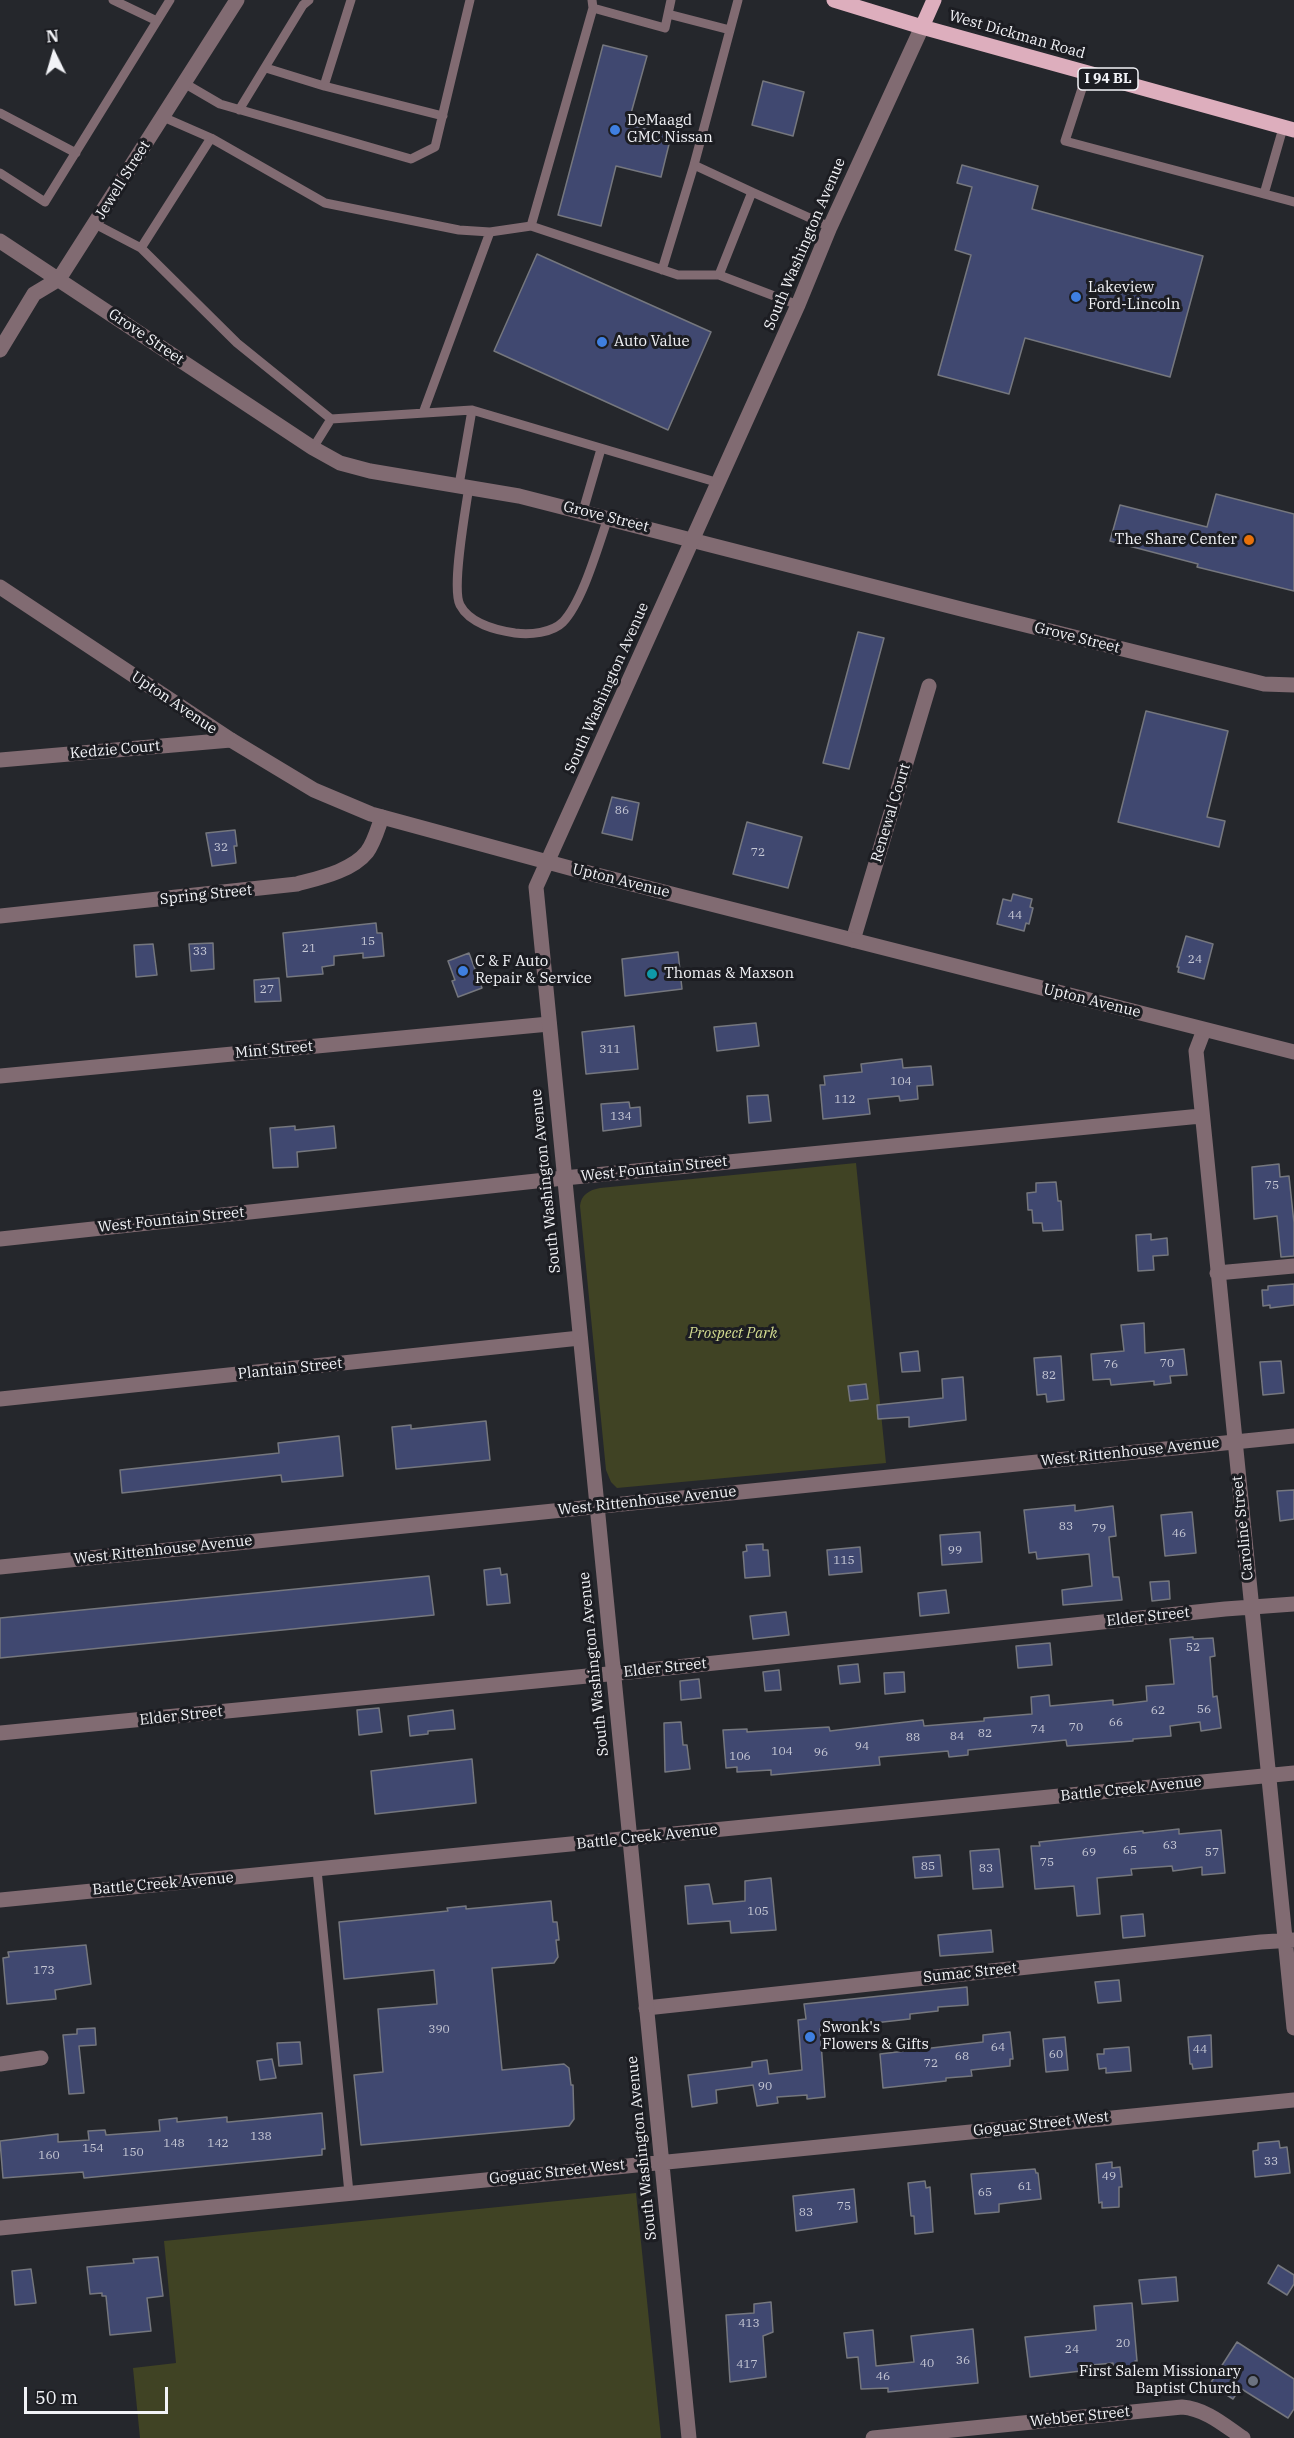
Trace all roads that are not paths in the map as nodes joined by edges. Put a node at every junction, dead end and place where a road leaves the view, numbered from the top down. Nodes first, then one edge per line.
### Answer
1 (113, 0) edge
2 (170, 0) edge
3 (237, 0) edge
4 (309, 0) edge
5 (351, 0) edge
6 (470, 0) edge
7 (671, 0) edge
8 (738, 0) edge
9 (834, 0) edge
10 (934, 0) edge
11 (592, 4) edge
12 (668, 14) junction
13 (157, 21) junction
14 (922, 27) junction
15 (730, 30) junction
16 (266, 68) junction
17 (1087, 73) junction
18 (184, 83) junction
19 (324, 86) junction
20 (239, 110) junction
21 (0, 113) edge
22 (443, 116) junction
23 (163, 117) junction
24 (1289, 129) edge
25 (211, 138) junction
26 (76, 153) junction
27 (694, 165) junction
28 (0, 173) edge
29 (752, 192) junction
30 (1264, 194) junction
31 (1294, 202) edge
32 (95, 224) junction
33 (531, 226) junction
34 (830, 227) junction
35 (490, 232) junction
36 (0, 241) edge
37 (141, 248) junction
38 (662, 270) junction
39 (719, 275) junction
40 (59, 279) junction
41 (798, 305) junction
42 (0, 350) edge
43 (472, 410) junction
44 (423, 413) junction
45 (331, 419) junction
46 (313, 448) junction
47 (601, 449) junction
48 (719, 483) junction
49 (464, 485) junction
50 (583, 511) junction
51 (609, 518) junction
52 (694, 539) junction
53 (0, 587) edge
54 (1294, 685) edge
55 (930, 686) dead end
56 (231, 740) junction
57 (0, 760) edge
58 (382, 817) junction
59 (548, 862) junction
60 (0, 916) edge
61 (853, 940) junction
62 (549, 1024) junction
63 (1204, 1030) junction
64 (1294, 1052) edge
65 (0, 1076) edge
66 (1202, 1116) junction
67 (564, 1178) junction
68 (0, 1239) edge
69 (1294, 1266) edge
70 (1217, 1273) junction
71 (580, 1338) junction
72 (0, 1399) edge
73 (1294, 1436) edge
74 (1234, 1442) junction
75 (597, 1506) junction
76 (0, 1567) edge
77 (1294, 1604) edge
78 (1251, 1608) junction
79 (613, 1674) junction
80 (0, 1733) edge
81 (1294, 1773) edge
82 (1269, 1775) junction
83 (630, 1838) junction
84 (317, 1870) junction
85 (0, 1900) edge
86 (1290, 1941) edge
87 (646, 2008) junction
88 (1294, 2028) edge
89 (41, 2058) dead end
90 (0, 2064) edge
91 (1294, 2100) edge
92 (662, 2162) junction
93 (349, 2193) junction
94 (0, 2228) edge
95 (689, 2438) edge
96 (873, 2438) edge
97 (1243, 2438) edge

1 - 13 lane
2 - 13 lane
3 - 18 street, Jewell Street
4 - 16 lane
5 - 19 lane
6 - 22 lane
7 - 12 lane
8 - 15 lane
9 - 14 main road, West Dickman Road / I 94 BL
10 - 14 main road, South Washington Avenue
11 - 12 lane
11 - 33 lane
12 - 15 lane
13 - 26 lane
14 - 17 main road, West Dickman Road / I 94 BL
14 - 34 street, South Washington Avenue
15 - 27 lane
16 - 19 lane
16 - 20 lane
17 - 24 main road, West Dickman Road / I 94 BL
17 - 30 lane
18 - 20 lane
18 - 23 street, Jewell Street
19 - 22 lane
20 - 22 lane
21 - 26 lane
23 - 25 lane
23 - 32 street, Jewell Street
24 - 30 lane
25 - 35 lane
25 - 37 lane
26 - 28 lane
27 - 29 lane
27 - 38 lane
29 - 34 lane
29 - 39 lane
30 - 31 lane
32 - 37 lane
32 - 40 street, Jewell Street
33 - 35 lane
33 - 38 lane
34 - 41 street, South Washington Avenue
35 - 44 lane
36 - 40 street, Grove Street
37 - 45 lane
38 - 39 lane
39 - 41 lane
40 - 42 street, Jewell Street
40 - 46 street, Grove Street
41 - 48 street, South Washington Avenue
43 - 44 lane
43 - 47 lane
43 - 49 lane
44 - 45 lane
45 - 46 lane
46 - 49 street, Grove Street
47 - 48 lane
47 - 50 lane
48 - 52 street, South Washington Avenue
49 - 50 street, Grove Street
49 - 51 lane
50 - 51 street, Grove Street
51 - 52 street, Grove Street
52 - 54 street, Grove Street
52 - 59 street, South Washington Avenue
53 - 56 street, Upton Avenue
55 - 61 street, Renewal Court
56 - 57 street, Kedzie Court
56 - 58 street, Upton Avenue
58 - 59 street, Upton Avenue
58 - 60 street, Spring Street
59 - 61 street, Upton Avenue
59 - 62 street, South Washington Avenue
61 - 63 street, Upton Avenue
62 - 65 street, Mint Street
62 - 67 street, South Washington Avenue
63 - 64 street, Upton Avenue
63 - 66 street, Caroline Street
66 - 67 street, West Fountain Street
66 - 70 street, Caroline Street
67 - 68 street, West Fountain Street
67 - 71 street, South Washington Avenue
69 - 70 street
70 - 74 street, Caroline Street
71 - 72 street, Plantain Street
71 - 75 street, South Washington Avenue
73 - 74 street, West Rittenhouse Avenue
74 - 75 street, West Rittenhouse Avenue
74 - 78 street, Caroline Street
75 - 76 street, West Rittenhouse Avenue
75 - 79 street, South Washington Avenue
77 - 78 street, Elder Street
78 - 79 street, Elder Street
78 - 82 street, Caroline Street
79 - 80 street, Elder Street
79 - 83 street, South Washington Avenue
81 - 82 street, Battle Creek Avenue
82 - 83 street, Battle Creek Avenue
82 - 86 street, Caroline Street
83 - 84 street, Battle Creek Avenue
83 - 87 street, South Washington Avenue
84 - 85 street, Battle Creek Avenue
84 - 93 lane
86 - 87 street, Sumac Street
86 - 88 street, Caroline Street
87 - 92 street, South Washington Avenue
89 - 90 street
91 - 92 street, Goguac Street West
92 - 93 street, Goguac Street West
92 - 95 street, South Washington Avenue
93 - 94 street, Goguac Street West
96 - 97 street, Webber Street

